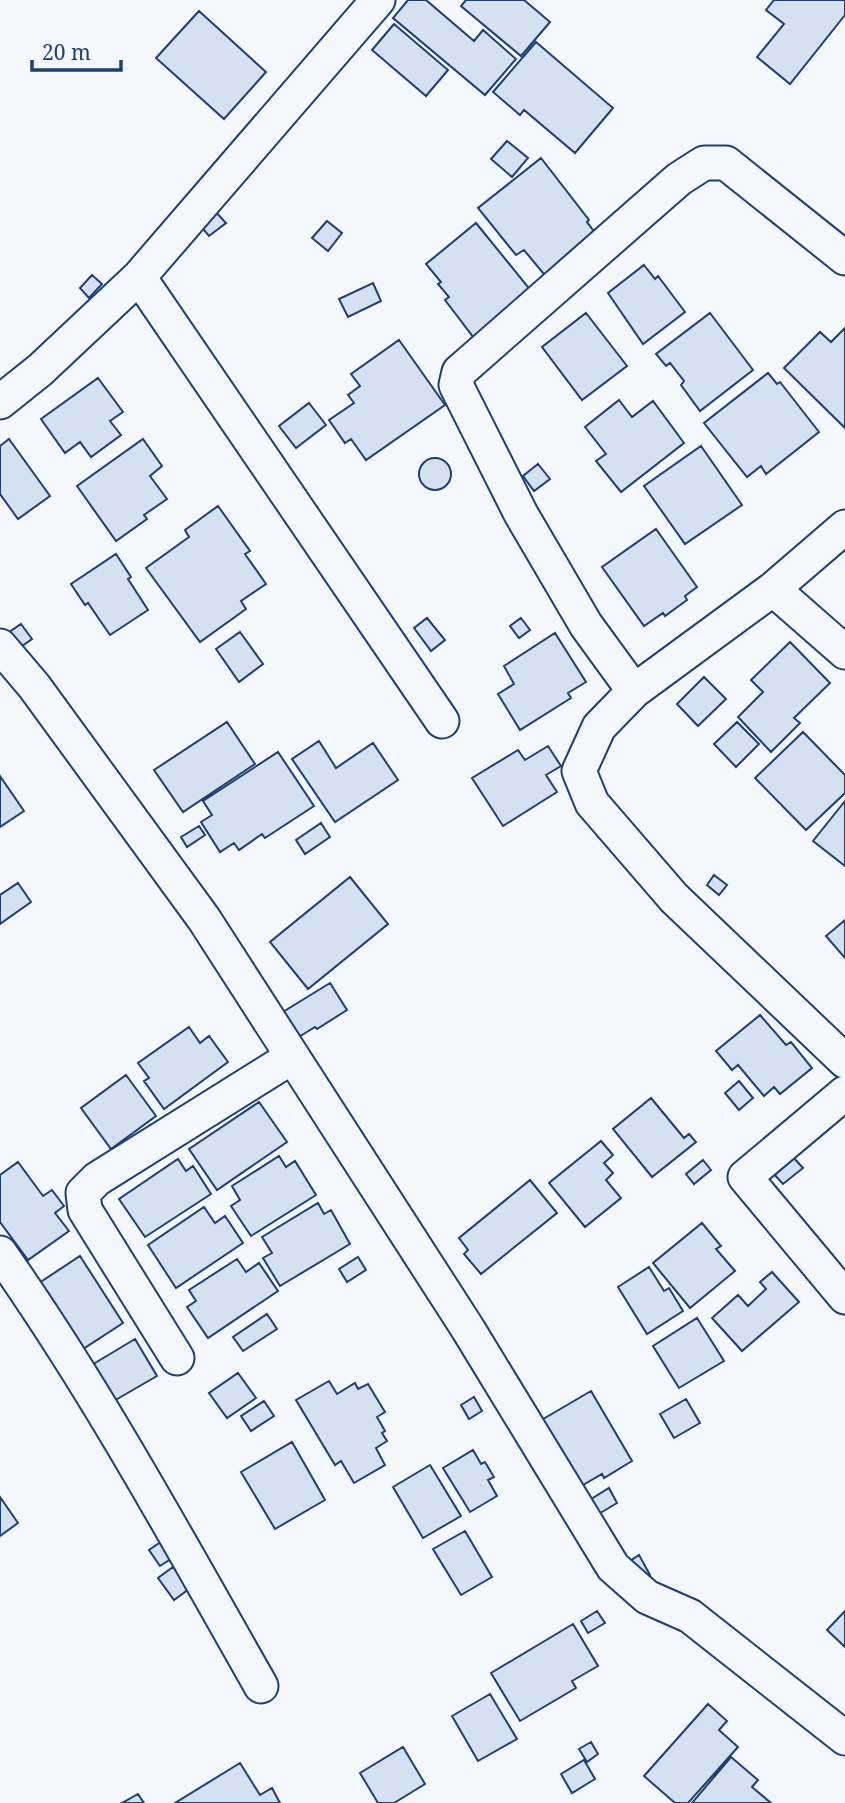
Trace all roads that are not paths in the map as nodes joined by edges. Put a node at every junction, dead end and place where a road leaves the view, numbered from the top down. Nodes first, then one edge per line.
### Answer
1 (379, 0) edge
2 (845, 258) edge
3 (139, 277) junction
4 (0, 402) edge
5 (845, 527) edge
6 (773, 589) junction
7 (0, 646) edge
8 (845, 652) edge
9 (634, 691) junction
10 (442, 720) dead end
11 (292, 1057) junction
12 (845, 1061) edge
13 (845, 1093) edge
14 (0, 1253) edge
15 (845, 1297) edge
16 (177, 1358) dead end
17 (261, 1686) dead end
18 (845, 1738) edge

1 - 3 street
2 - 9 street
3 - 4 street
3 - 10 street
5 - 6 street
6 - 8 street
6 - 9 street
7 - 11 street
9 - 12 street
11 - 16 street
11 - 18 street
13 - 15 street
14 - 17 street

